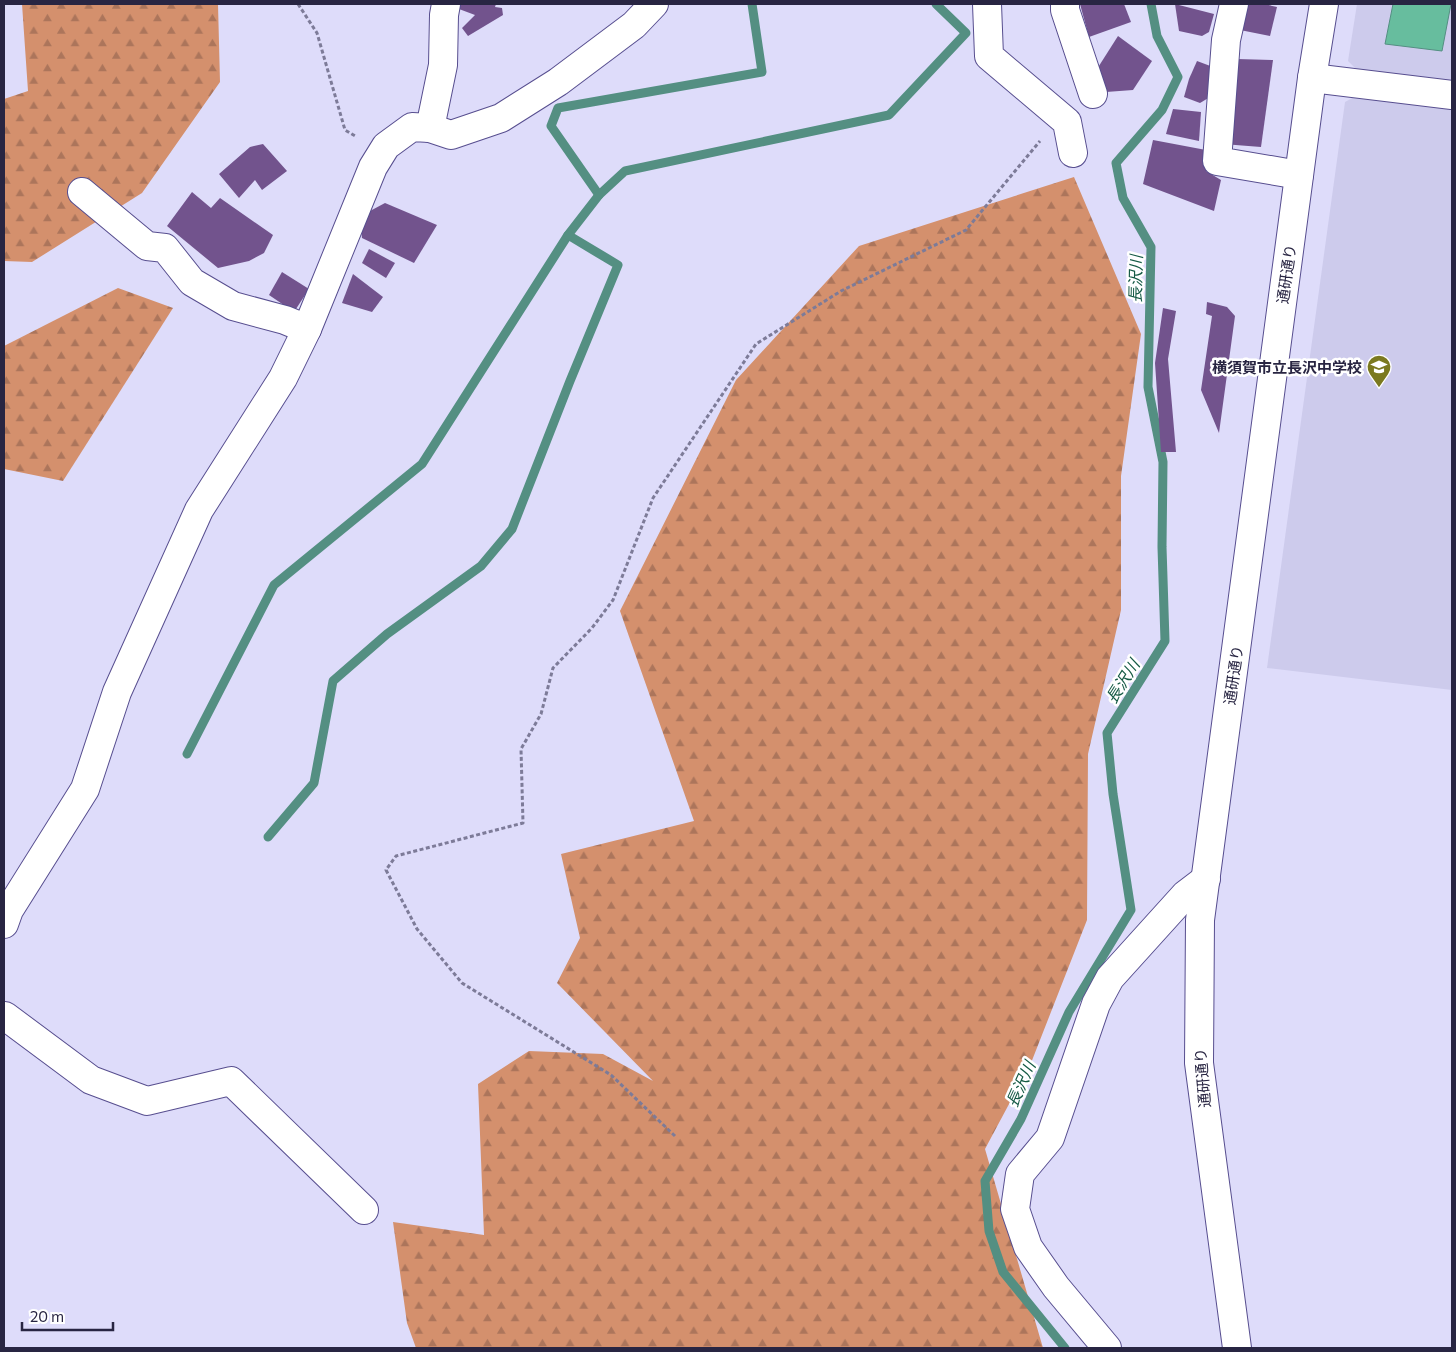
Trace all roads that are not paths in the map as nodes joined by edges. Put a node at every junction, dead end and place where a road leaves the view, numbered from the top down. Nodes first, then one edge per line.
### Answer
1 (446, 4) edge
2 (654, 4) edge
3 (987, 4) edge
4 (1065, 4) edge
5 (1234, 4) edge
6 (1324, 4) edge
7 (1312, 78) junction
8 (1093, 94) dead end
9 (1452, 94) edge
10 (430, 128) junction
11 (1073, 153) dead end
12 (1299, 175) junction
13 (82, 192) dead end
14 (307, 329) junction
15 (1206, 879) junction
16 (4, 924) edge
17 (4, 1019) edge
18 (364, 1210) dead end
19 (1107, 1348) edge
20 (1237, 1348) edge

1 - 10 street
2 - 10 street
3 - 11 street
4 - 8 street
5 - 12 street
6 - 7 street, 通研通り
7 - 9 street
7 - 12 street, 通研通り
10 - 14 street
12 - 15 street, 通研通り
13 - 14 street
14 - 16 street
15 - 19 street
15 - 20 street, 通研通り
17 - 18 street

